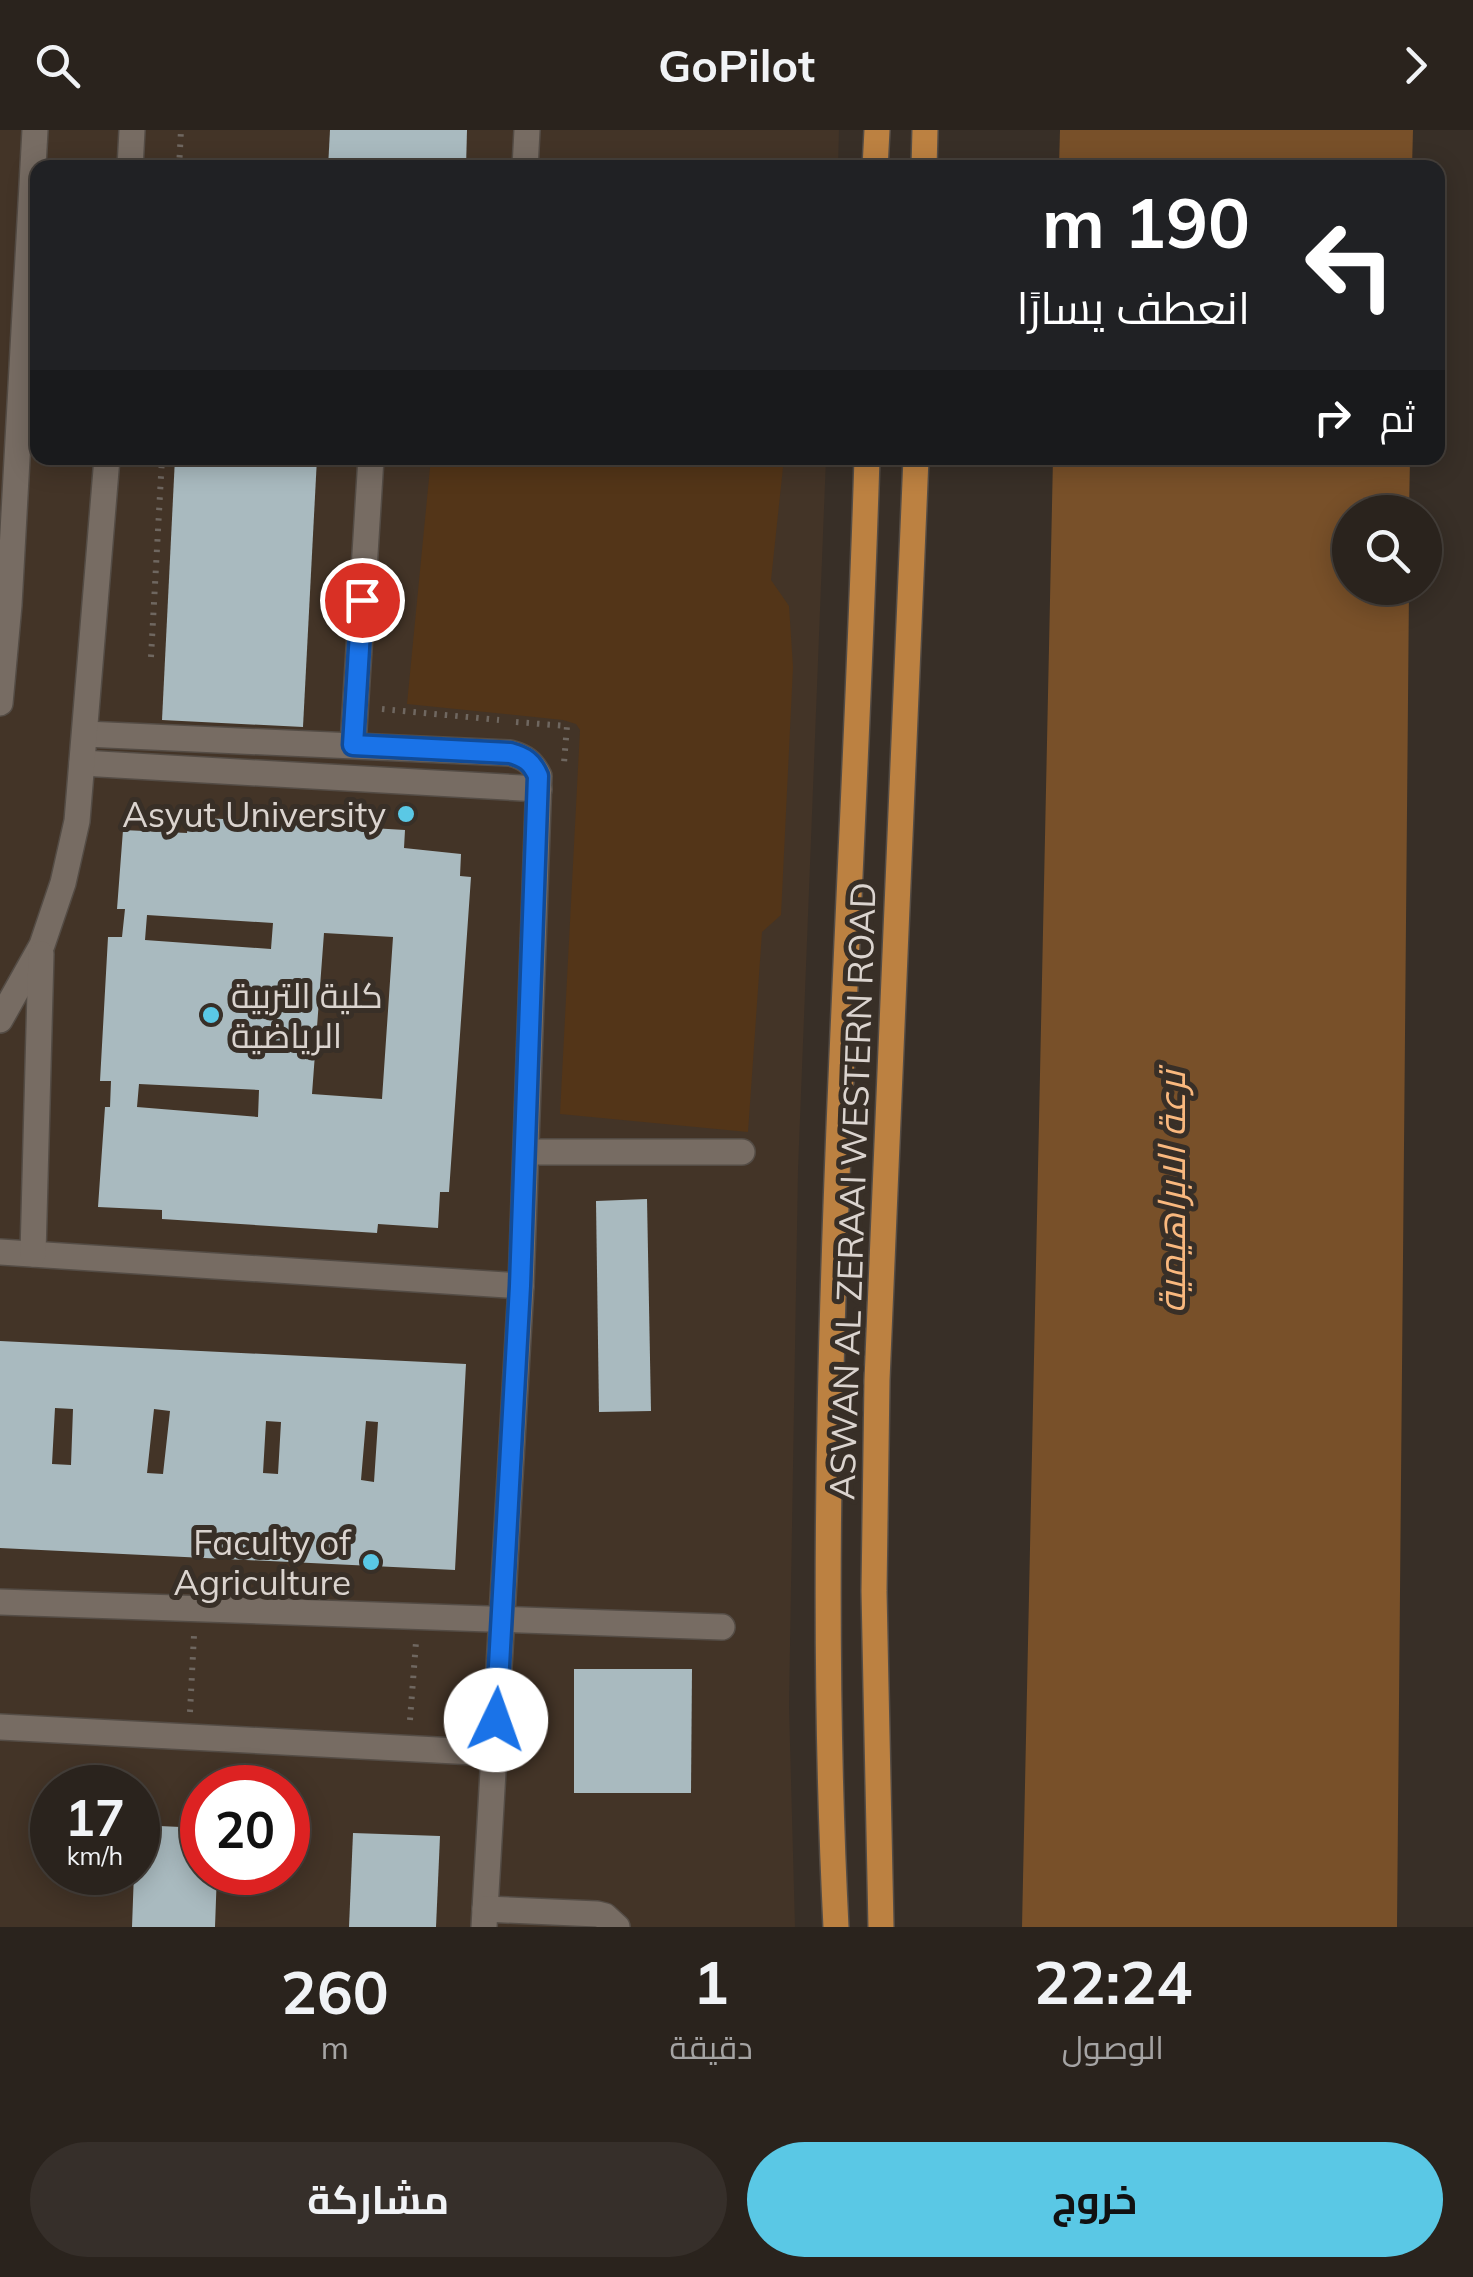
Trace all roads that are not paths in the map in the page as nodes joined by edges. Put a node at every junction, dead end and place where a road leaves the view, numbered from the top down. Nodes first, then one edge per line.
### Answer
1 (35, 130) edge
2 (132, 130) edge
3 (527, 130) edge
4 (876, 130) edge
5 (926, 130) edge
6 (33, 160) edge
7 (130, 160) edge
8 (525, 160) edge
9 (876, 160) edge
10 (924, 160) edge
11 (30, 209) edge
12 (106, 465) edge
13 (371, 465) edge
14 (866, 465) edge
15 (916, 465) edge
16 (5, 605) edge
17 (0, 703) edge
18 (85, 734) junction
19 (353, 745) junction
20 (82, 763) junction
21 (539, 790) junction
22 (42, 945) junction
23 (0, 1020) edge
24 (526, 1152) junction
25 (742, 1152) dead end
26 (0, 1252) edge
27 (33, 1254) junction
28 (520, 1286) junction
29 (0, 1602) edge
30 (502, 1619) junction
31 (722, 1627) dead end
32 (0, 1728) edge
33 (494, 1753) junction
34 (485, 1918) edge
35 (553, 1919) edge
36 (617, 1927) edge
37 (836, 1927) edge
38 (882, 1927) edge

1 - 6 lane
2 - 7 lane
3 - 8 lane
4 - 9 main road
5 - 10 main road
11 - 16 lane
12 - 18 lane
13 - 19 lane
14 - 37 main road, ASWAN AL ZERAAI WESTERN ROAD
15 - 38 main road, ASWAN AL ZERAAI WESTERN ROAD
16 - 17 lane
18 - 19 lane
18 - 20 lane
19 - 21 lane
20 - 21 lane
20 - 22 lane
21 - 24 lane
22 - 23 lane
22 - 27 lane
24 - 25 lane
24 - 28 lane
26 - 27 lane
27 - 28 lane
28 - 30 lane
29 - 30 lane
30 - 31 lane
30 - 33 lane
32 - 33 lane
33 - 34 lane
34 - 35 lane
35 - 36 lane

